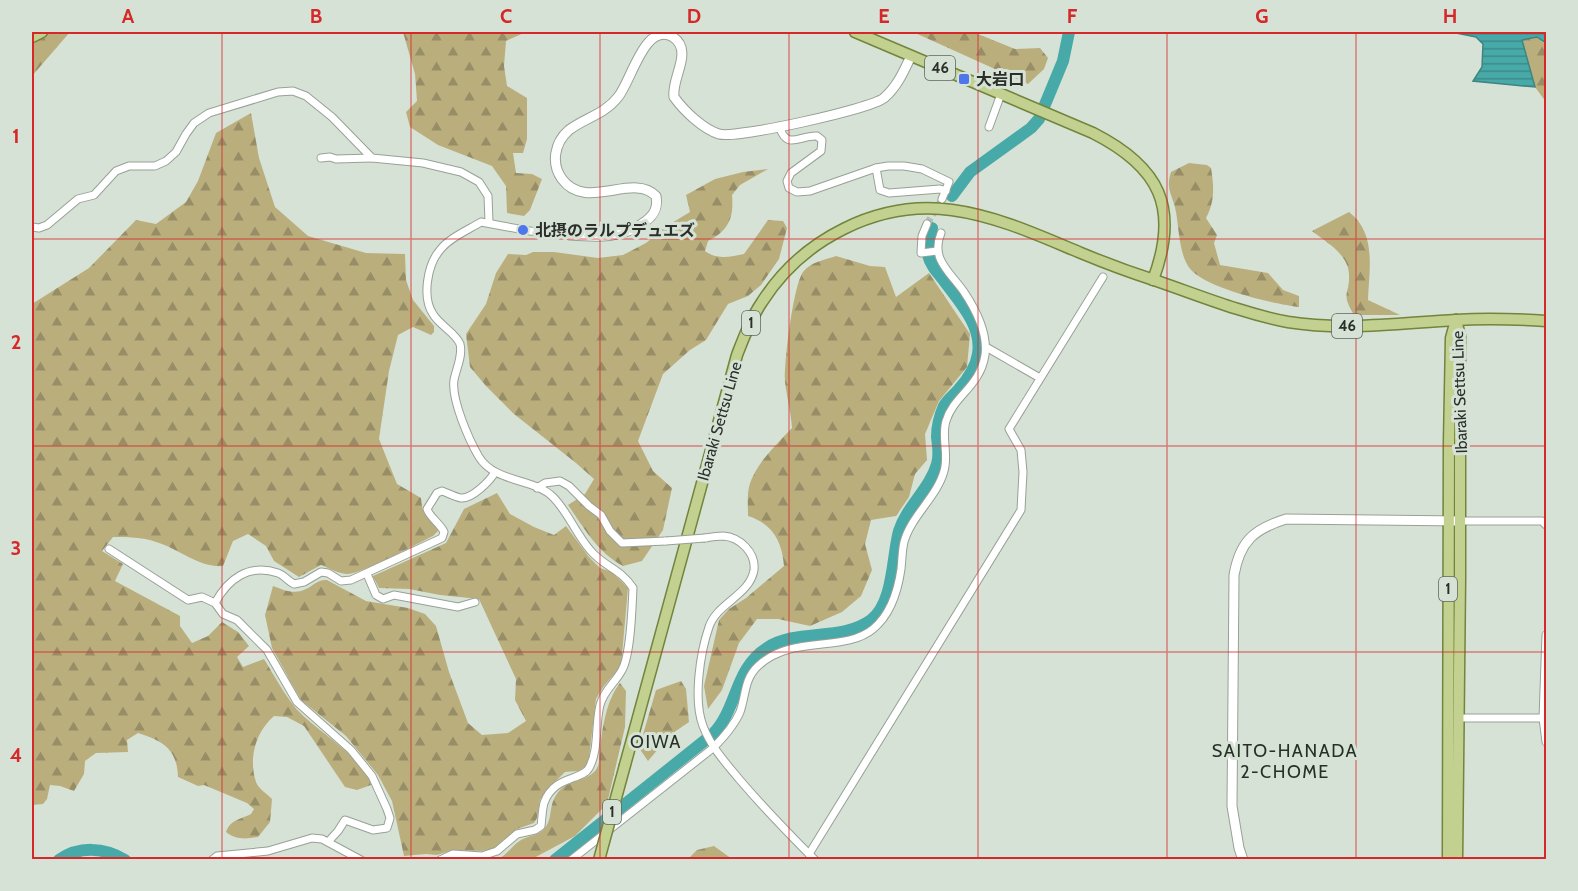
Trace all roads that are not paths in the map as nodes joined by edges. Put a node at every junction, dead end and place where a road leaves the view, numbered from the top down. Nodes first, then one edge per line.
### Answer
1 (42, 32) edge
2 (855, 32) edge
3 (32, 37) edge
4 (910, 56) junction
5 (1001, 94) junction
6 (779, 126) junction
7 (989, 127) dead end
8 (321, 158) dead end
9 (372, 158) junction
10 (876, 168) junction
11 (946, 191) junction
12 (942, 199) tunnel mouth
13 (489, 222) junction
14 (927, 224) tunnel mouth
15 (32, 227) edge
16 (941, 233) dead end
17 (569, 235) joint
18 (936, 251) junction
19 (1103, 276) dead end
20 (1153, 280) junction
21 (1456, 320) junction
22 (1546, 321) edge
23 (986, 347) junction
24 (1040, 378) junction
25 (495, 472) junction
26 (537, 488) junction
27 (1448, 521) junction
28 (1461, 521) junction
29 (1546, 525) edge
30 (110, 549) dead end
31 (367, 574) junction
32 (475, 602) dead end
33 (215, 603) junction
34 (1546, 636) edge
35 (1458, 718) junction
36 (1545, 718) edge
37 (1546, 742) edge
38 (712, 746) junction
39 (328, 842) junction
40 (812, 857) edge
41 (599, 859) edge
42 (212, 860) edge
43 (361, 860) edge
44 (440, 860) edge
45 (571, 860) edge
46 (1243, 860) edge
47 (1448, 860) edge
48 (1457, 860) edge

1 - 3 main road
2 - 4 main road, 46
4 - 5 main road, 46
4 - 6 street
5 - 7 street
5 - 20 main road, 46
6 - 10 street
6 - 17 street
8 - 9 street
9 - 13 street
9 - 15 street
10 - 11 street
10 - 11 street
11 - 12 street
13 - 17 street
13 - 25 street
14 - 18 street
16 - 18 street
18 - 23 street
19 - 24 street
20 - 21 main road, 46
20 - 41 main road, Ibaraki Settsu Line / 1, bridge
21 - 22 main road, 46
21 - 27 main road, Ibaraki Settsu Line / 1
21 - 28 main road, Ibaraki Settsu Line / 1
23 - 24 street
23 - 38 street
24 - 40 street
25 - 26 street
25 - 31 street
26 - 38 street, bridge
26 - 44 street
27 - 28 street
27 - 46 street
27 - 47 main road, Ibaraki Settsu Line / 1
28 - 29 street
28 - 35 main road, Ibaraki Settsu Line / 1
30 - 33 street
31 - 32 street
31 - 33 street
33 - 39 street
34 - 36 street
35 - 36 street
35 - 48 main road, Ibaraki Settsu Line / 1
36 - 37 street
38 - 40 street
38 - 45 street
39 - 42 street
39 - 43 street

